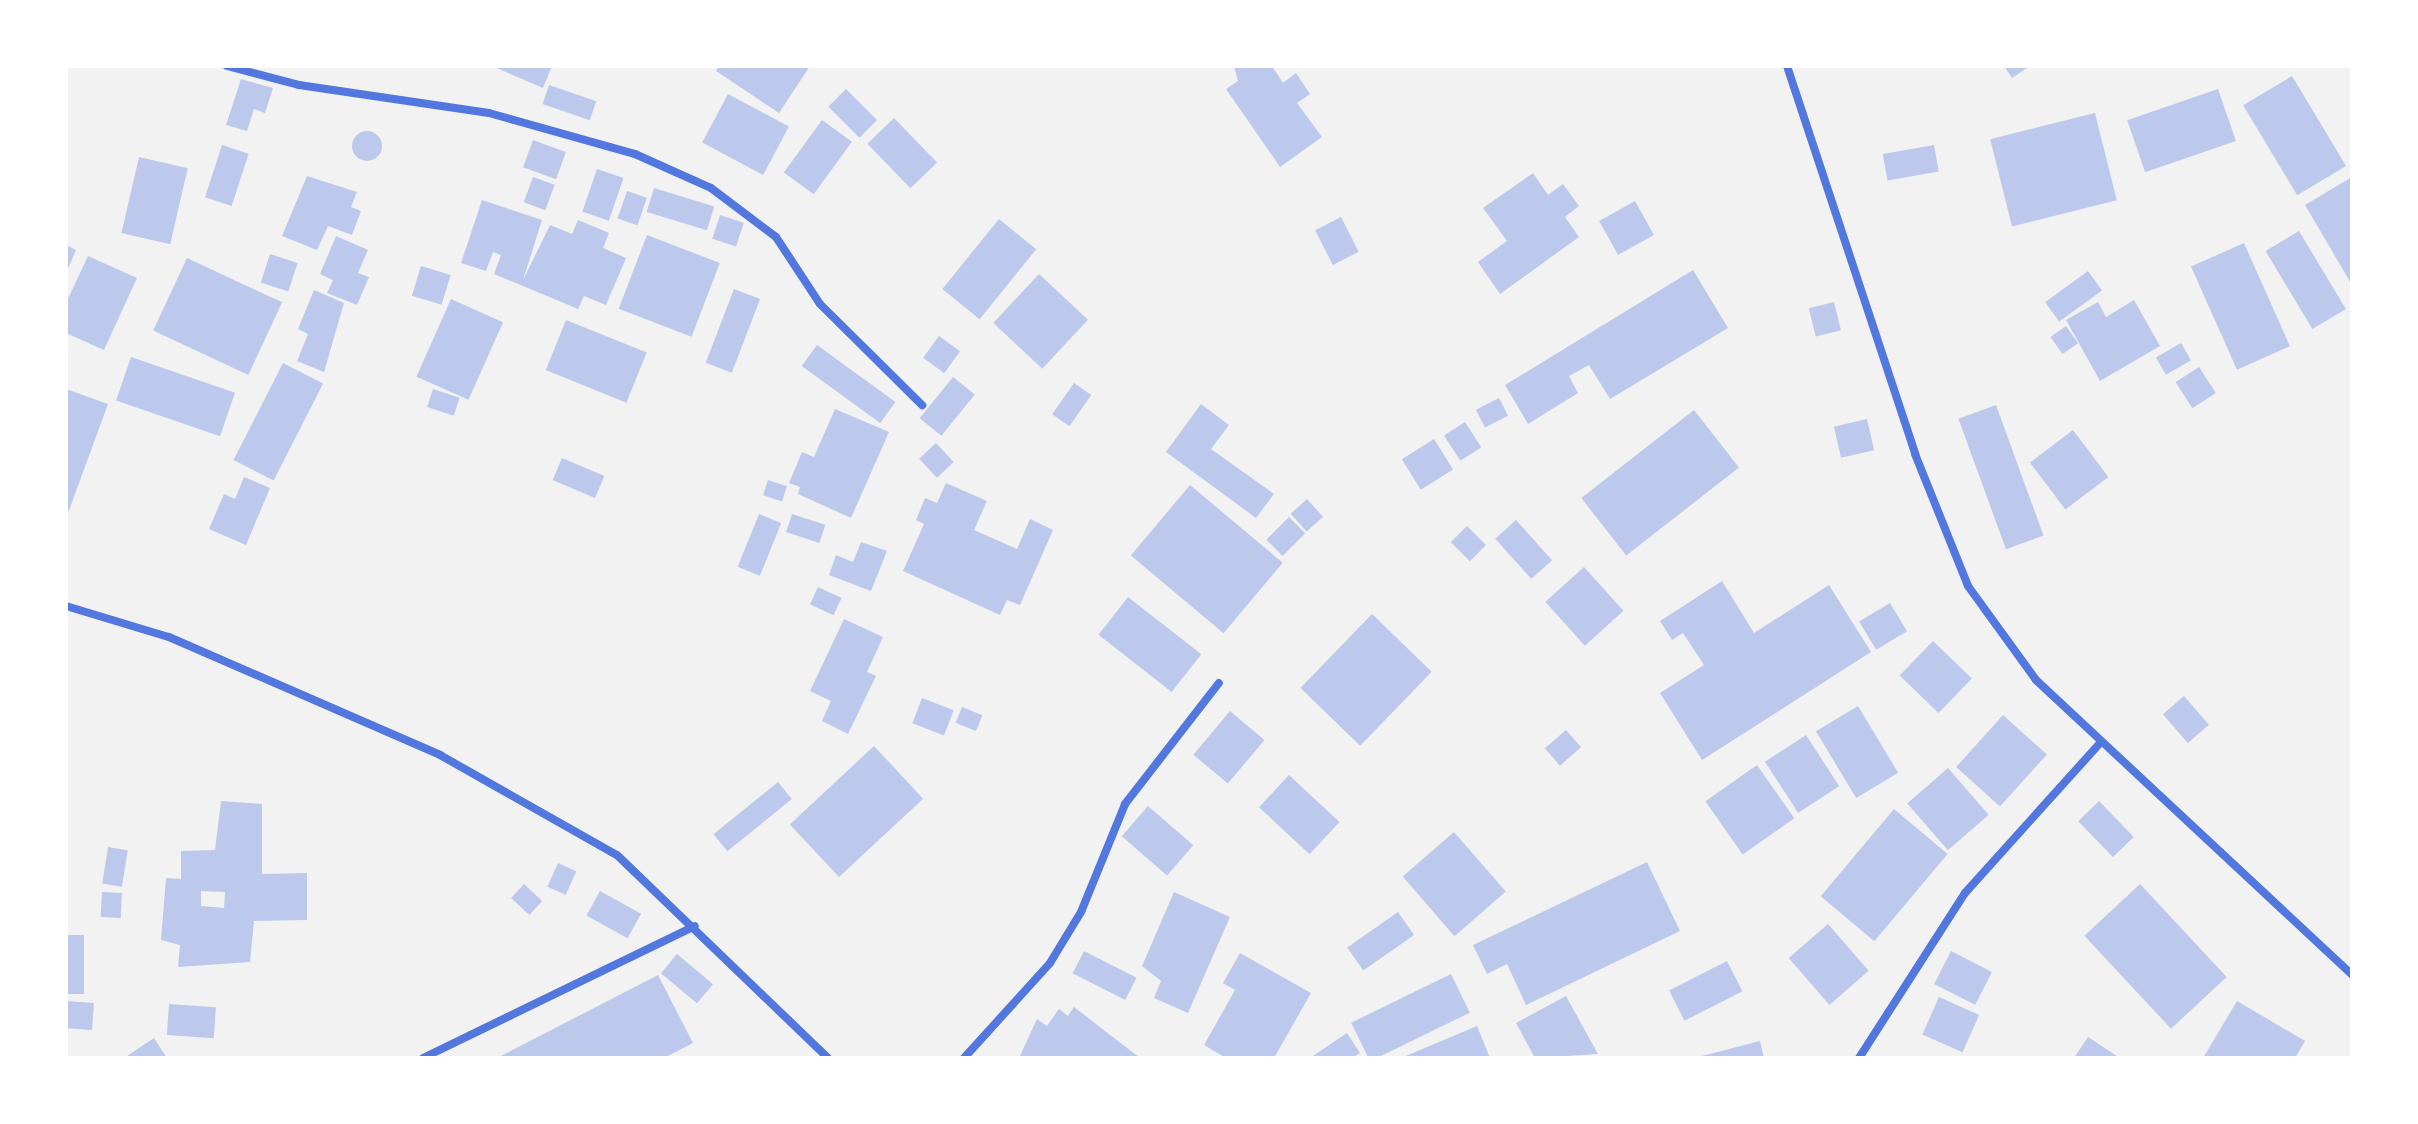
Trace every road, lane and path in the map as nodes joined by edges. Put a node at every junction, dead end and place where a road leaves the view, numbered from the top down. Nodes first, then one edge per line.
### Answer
1 (227, 66) edge
2 (1787, 66) edge
3 (922, 405) dead end
4 (66, 606) edge
5 (1219, 683) dead end
6 (2101, 742) junction
7 (695, 926) junction
8 (2352, 975) edge
9 (423, 1058) edge
10 (828, 1058) edge
11 (964, 1058) edge
12 (1859, 1058) edge

1 - 3 street
2 - 6 street
4 - 7 street
5 - 11 street
6 - 8 street
6 - 12 street
7 - 9 street
7 - 10 street

